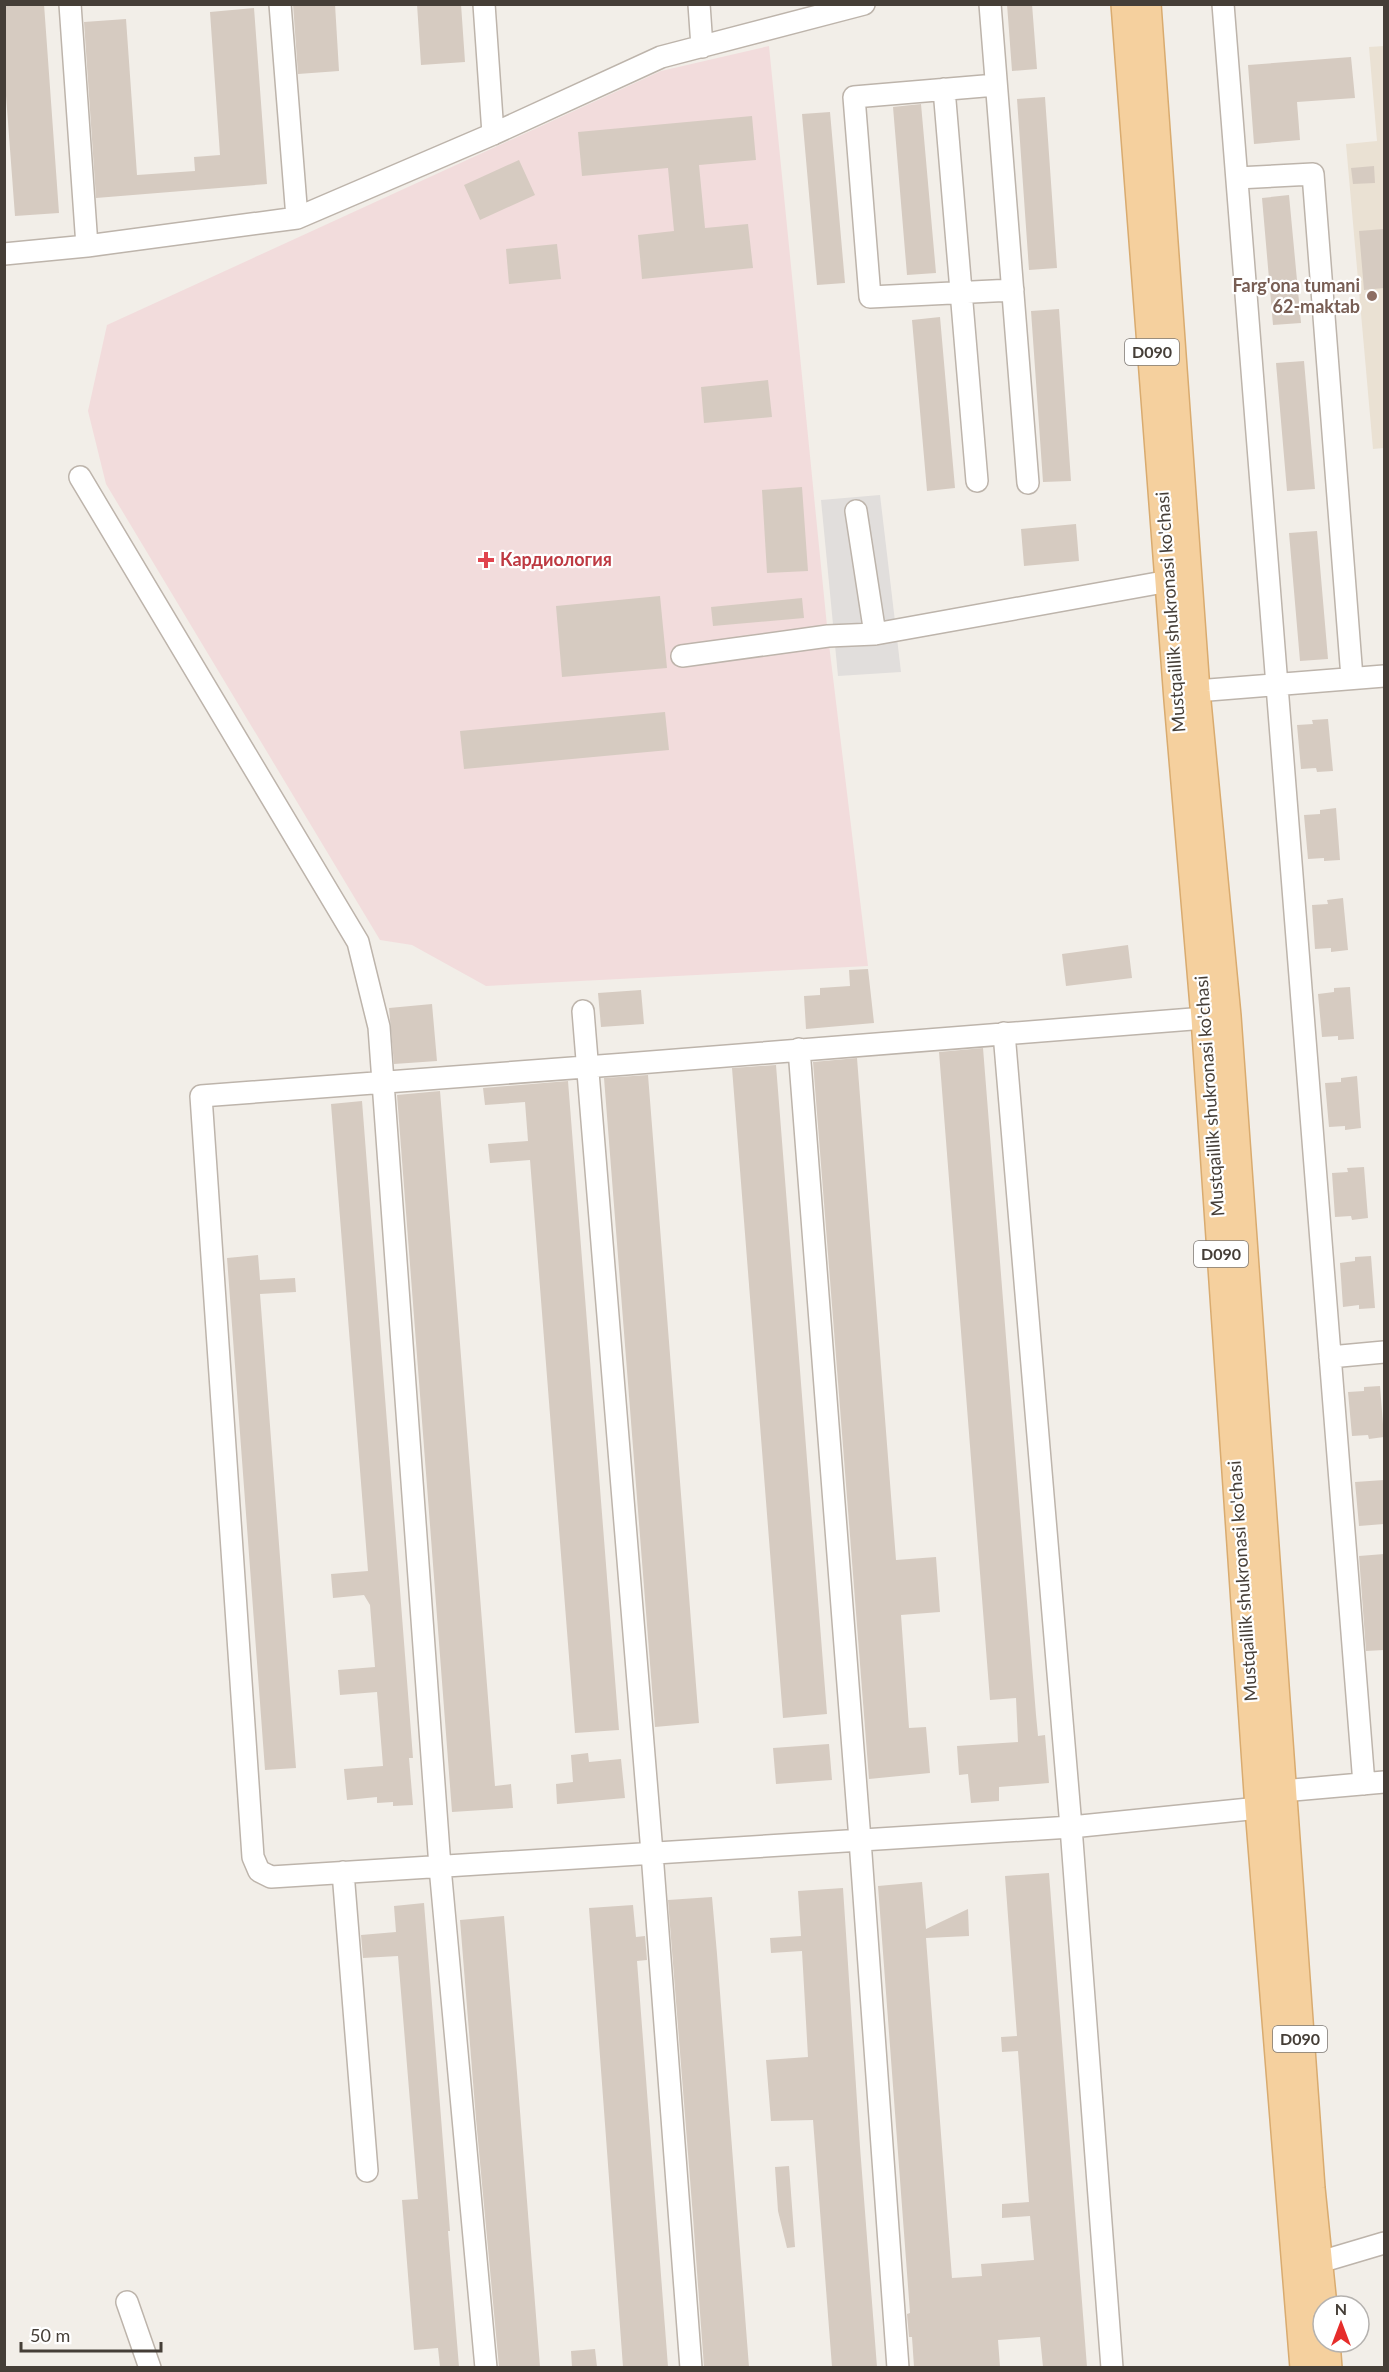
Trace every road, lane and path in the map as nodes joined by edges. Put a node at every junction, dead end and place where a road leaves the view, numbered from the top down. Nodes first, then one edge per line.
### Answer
1 (70, 4) edge
2 (280, 4) edge
3 (484, 4) edge
4 (699, 4) edge
5 (864, 4) edge
6 (990, 4) edge
7 (1125, 4) edge
8 (1147, 4) edge
9 (1223, 4) edge
10 (702, 47) junction
11 (996, 85) junction
12 (944, 89) junction
13 (493, 134) junction
14 (1237, 178) junction
15 (297, 218) junction
16 (87, 246) junction
17 (4, 254) edge
18 (1013, 290) junction
19 (961, 293) junction
20 (81, 477) dead end
21 (977, 481) dead end
22 (1028, 483) dead end
23 (856, 511) dead end
24 (1169, 581) junction
25 (875, 633) junction
26 (682, 656) dead end
27 (1384, 676) edge
28 (1352, 678) junction
29 (1277, 684) junction
30 (1196, 691) junction
31 (583, 1011) dead end
32 (1205, 1018) junction
33 (1004, 1033) junction
34 (799, 1049) junction
35 (589, 1068) junction
36 (382, 1084) junction
37 (1384, 1352) edge
38 (1330, 1357) junction
39 (1374, 1783) edge
40 (1275, 1805) junction
41 (1071, 1827) junction
42 (861, 1840) junction
43 (652, 1853) junction
44 (440, 1867) junction
45 (343, 1872) junction
46 (367, 2170) dead end
47 (1384, 2243) edge
48 (1320, 2262) junction
49 (1322, 2294) edge
50 (127, 2302) dead end
51 (150, 2367) edge
52 (486, 2367) edge
53 (691, 2367) edge
54 (898, 2367) edge
55 (1113, 2367) edge
56 (1304, 2367) edge

1 - 16 street
2 - 15 street
3 - 13 street
4 - 10 street
5 - 10 street
6 - 11 street
7 - 24 main road, Mustqaillik shukronasi ko'chasi / D090
8 - 30 main road, Mustqaillik shukronasi ko'chasi / D090
9 - 14 street
10 - 13 street
11 - 12 street
11 - 18 street
12 - 19 street
12 - 19 street
13 - 15 street
14 - 28 street
14 - 29 street
15 - 16 street
16 - 17 street
18 - 19 street
18 - 22 street
19 - 21 street
20 - 36 street
23 - 25 street
24 - 25 street
24 - 32 main road, Mustqaillik shukronasi ko'chasi / D090
25 - 26 street
27 - 28 street
28 - 29 street
29 - 30 street
29 - 38 street
30 - 40 main road, Mustqaillik shukronasi ko'chasi / D090
31 - 35 street
32 - 33 street
32 - 40 main road, Mustqaillik shukronasi ko'chasi / D090
33 - 34 street
33 - 41 street
34 - 35 street
34 - 42 street
35 - 36 street
35 - 43 street
36 - 44 street
36 - 45 street
37 - 38 street
38 - 39 street
39 - 40 street
40 - 41 street
40 - 48 main road, Mustqaillik shukronasi ko'chasi / D090
40 - 56 main road, Mustqaillik shukronasi ko'chasi / D090
41 - 42 street
41 - 55 street
42 - 43 street
42 - 54 street
43 - 44 street
43 - 53 street
44 - 45 street
44 - 52 street
45 - 46 street
47 - 48 street
48 - 49 main road, Mustqaillik shukronasi ko'chasi / D090
50 - 51 street

